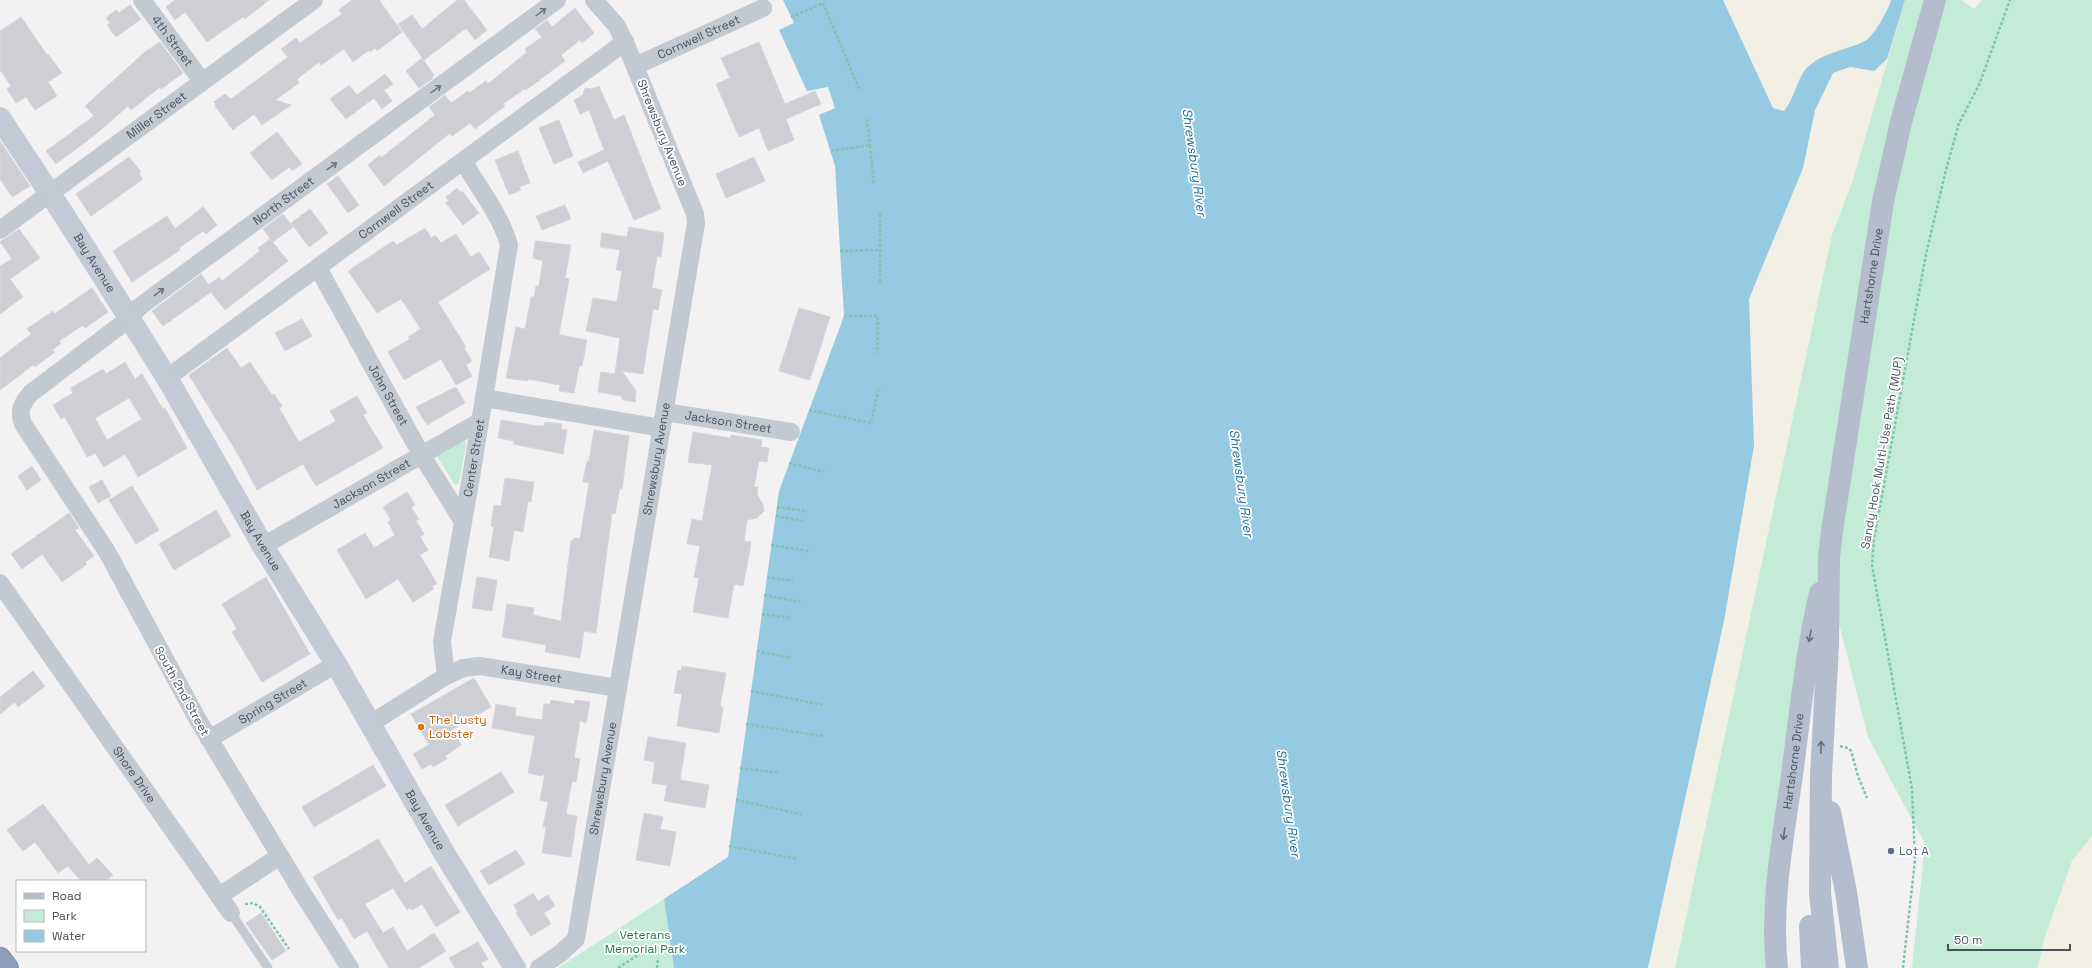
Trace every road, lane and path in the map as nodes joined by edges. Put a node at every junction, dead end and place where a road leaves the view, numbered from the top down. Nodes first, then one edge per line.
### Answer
1 (142, 0) edge
2 (314, 0) edge
3 (557, 0) edge
4 (594, 0) edge
5 (1935, 0) edge
6 (2010, 0) edge
7 (763, 8) dead end
8 (791, 17) dead end
9 (625, 42) junction
10 (635, 66) junction
11 (202, 81) junction
12 (860, 91) dead end
13 (0, 118) edge
14 (868, 119) dead end
15 (870, 145) junction
16 (831, 151) dead end
17 (463, 161) junction
18 (874, 185) dead end
19 (50, 193) junction
20 (880, 212) dead end
21 (0, 230) edge
22 (880, 250) junction
23 (840, 251) dead end
24 (318, 268) junction
25 (880, 282) dead end
26 (844, 316) dead end
27 (130, 318) junction
28 (877, 353) dead end
29 (167, 378) junction
30 (879, 387) dead end
31 (484, 398) junction
32 (809, 410) dead end
33 (20, 411) joint
34 (663, 420) junction
35 (479, 422) junction
36 (792, 432) dead end
37 (421, 454) junction
38 (789, 463) dead end
39 (824, 472) dead end
40 (777, 507) dead end
41 (807, 511) dead end
42 (776, 516) dead end
43 (462, 520) junction
44 (803, 521) dead end
45 (771, 545) dead end
46 (263, 546) junction
47 (808, 551) dead end
48 (1829, 557) junction
49 (767, 577) dead end
50 (793, 581) dead end
51 (0, 583) edge
52 (764, 595) dead end
53 (800, 602) dead end
54 (762, 614) dead end
55 (790, 618) dead end
56 (756, 651) dead end
57 (791, 658) dead end
58 (336, 664) junction
59 (446, 676) junction
60 (618, 688) junction
61 (751, 691) dead end
62 (824, 705) dead end
63 (370, 724) junction
64 (746, 724) dead end
65 (823, 736) dead end
66 (209, 739) junction
67 (740, 768) dead end
68 (780, 772) dead end
69 (1821, 775) junction
70 (736, 800) dead end
71 (804, 815) dead end
72 (729, 846) dead end
73 (280, 856) junction
74 (798, 859) dead end
75 (220, 896) junction
76 (236, 909) junction
77 (1776, 928) junction
78 (1810, 928) junction
79 (289, 949) dead end
80 (644, 951) dead end
81 (658, 958) dead end
82 (0, 959) edge
83 (7, 968) edge
84 (268, 968) edge
85 (350, 968) edge
86 (515, 968) edge
87 (539, 968) edge
88 (618, 968) edge
89 (657, 968) edge
90 (1777, 968) edge
91 (1812, 968) edge
92 (1828, 968) edge
93 (1842, 968) edge
94 (1857, 968) edge
95 (1903, 968) edge

1 - 11 street, 4th Street
2 - 11 street, Miller Street
27 -> 3 street, North Street
4 - 9 street, Shrewsbury Avenue
5 - 48 main road, Hartshorne Drive
6 - 95 path, Sandy Hook Multi-Use Path (MUP)
7 - 10 street, Cornwell Street
8 - 12 path
9 - 10 street, Shrewsbury Avenue
9 - 17 street, Cornwell Street
10 - 34 street, Shrewsbury Avenue
11 - 19 street, Miller Street
13 - 19 street, Bay Avenue
14 - 15 path
15 - 16 path
15 - 18 path
17 - 24 street, Cornwell Street
17 - 31 street, Center Street
19 - 21 street, Miller Street
19 - 27 street, Bay Avenue
20 - 22 path
22 - 23 path
22 - 25 path
24 - 29 street, Cornwell Street
24 - 37 street, John Street
26 - 28 path
27 - 29 street, Bay Avenue
27 - 33 street, North Street
29 - 46 street, Bay Avenue
30 - 32 path
31 - 34 street, Jackson Street
31 - 35 street, Center Street
33 - 66 street, South 2nd Street
34 - 36 street, Jackson Street
34 - 60 street, Shrewsbury Avenue
35 - 37 street, Jackson Street
35 - 43 street, Center Street
37 - 43 street, John Street
37 - 46 street, Jackson Street
38 - 39 path
40 - 41 path
42 - 44 path
43 - 59 street, Center Street
45 - 47 path
46 - 58 street, Bay Avenue
69 -> 48 main road, Hartshorne Drive
48 -> 77 main road, Hartshorne Drive
49 - 50 path
51 - 75 street, Shore Drive
52 - 53 path
54 - 55 path
56 - 57 path
58 - 63 street, Bay Avenue
58 - 66 street, Spring Street
59 - 60 street, Kay Street
59 - 63 street
60 - 87 street, Shrewsbury Avenue
61 - 62 path
63 - 86 street, Bay Avenue
64 - 65 path
66 - 73 street, South 2nd Street
67 - 68 path
69 - 78 main road
69 - 92 main road, Hartshorne Drive
69 - 93 main road
69 - 94 main road
70 - 71 path
72 - 74 path
73 - 75 street
73 - 85 street, South 2nd Street
75 - 76 street, Shore Drive
76 - 79 path
76 - 84 lane, Shore Drive
77 - 78 main road
77 - 90 main road, Hartshorne Drive
78 - 91 main road
80 - 88 path
81 - 89 path
82 - 83 highway

